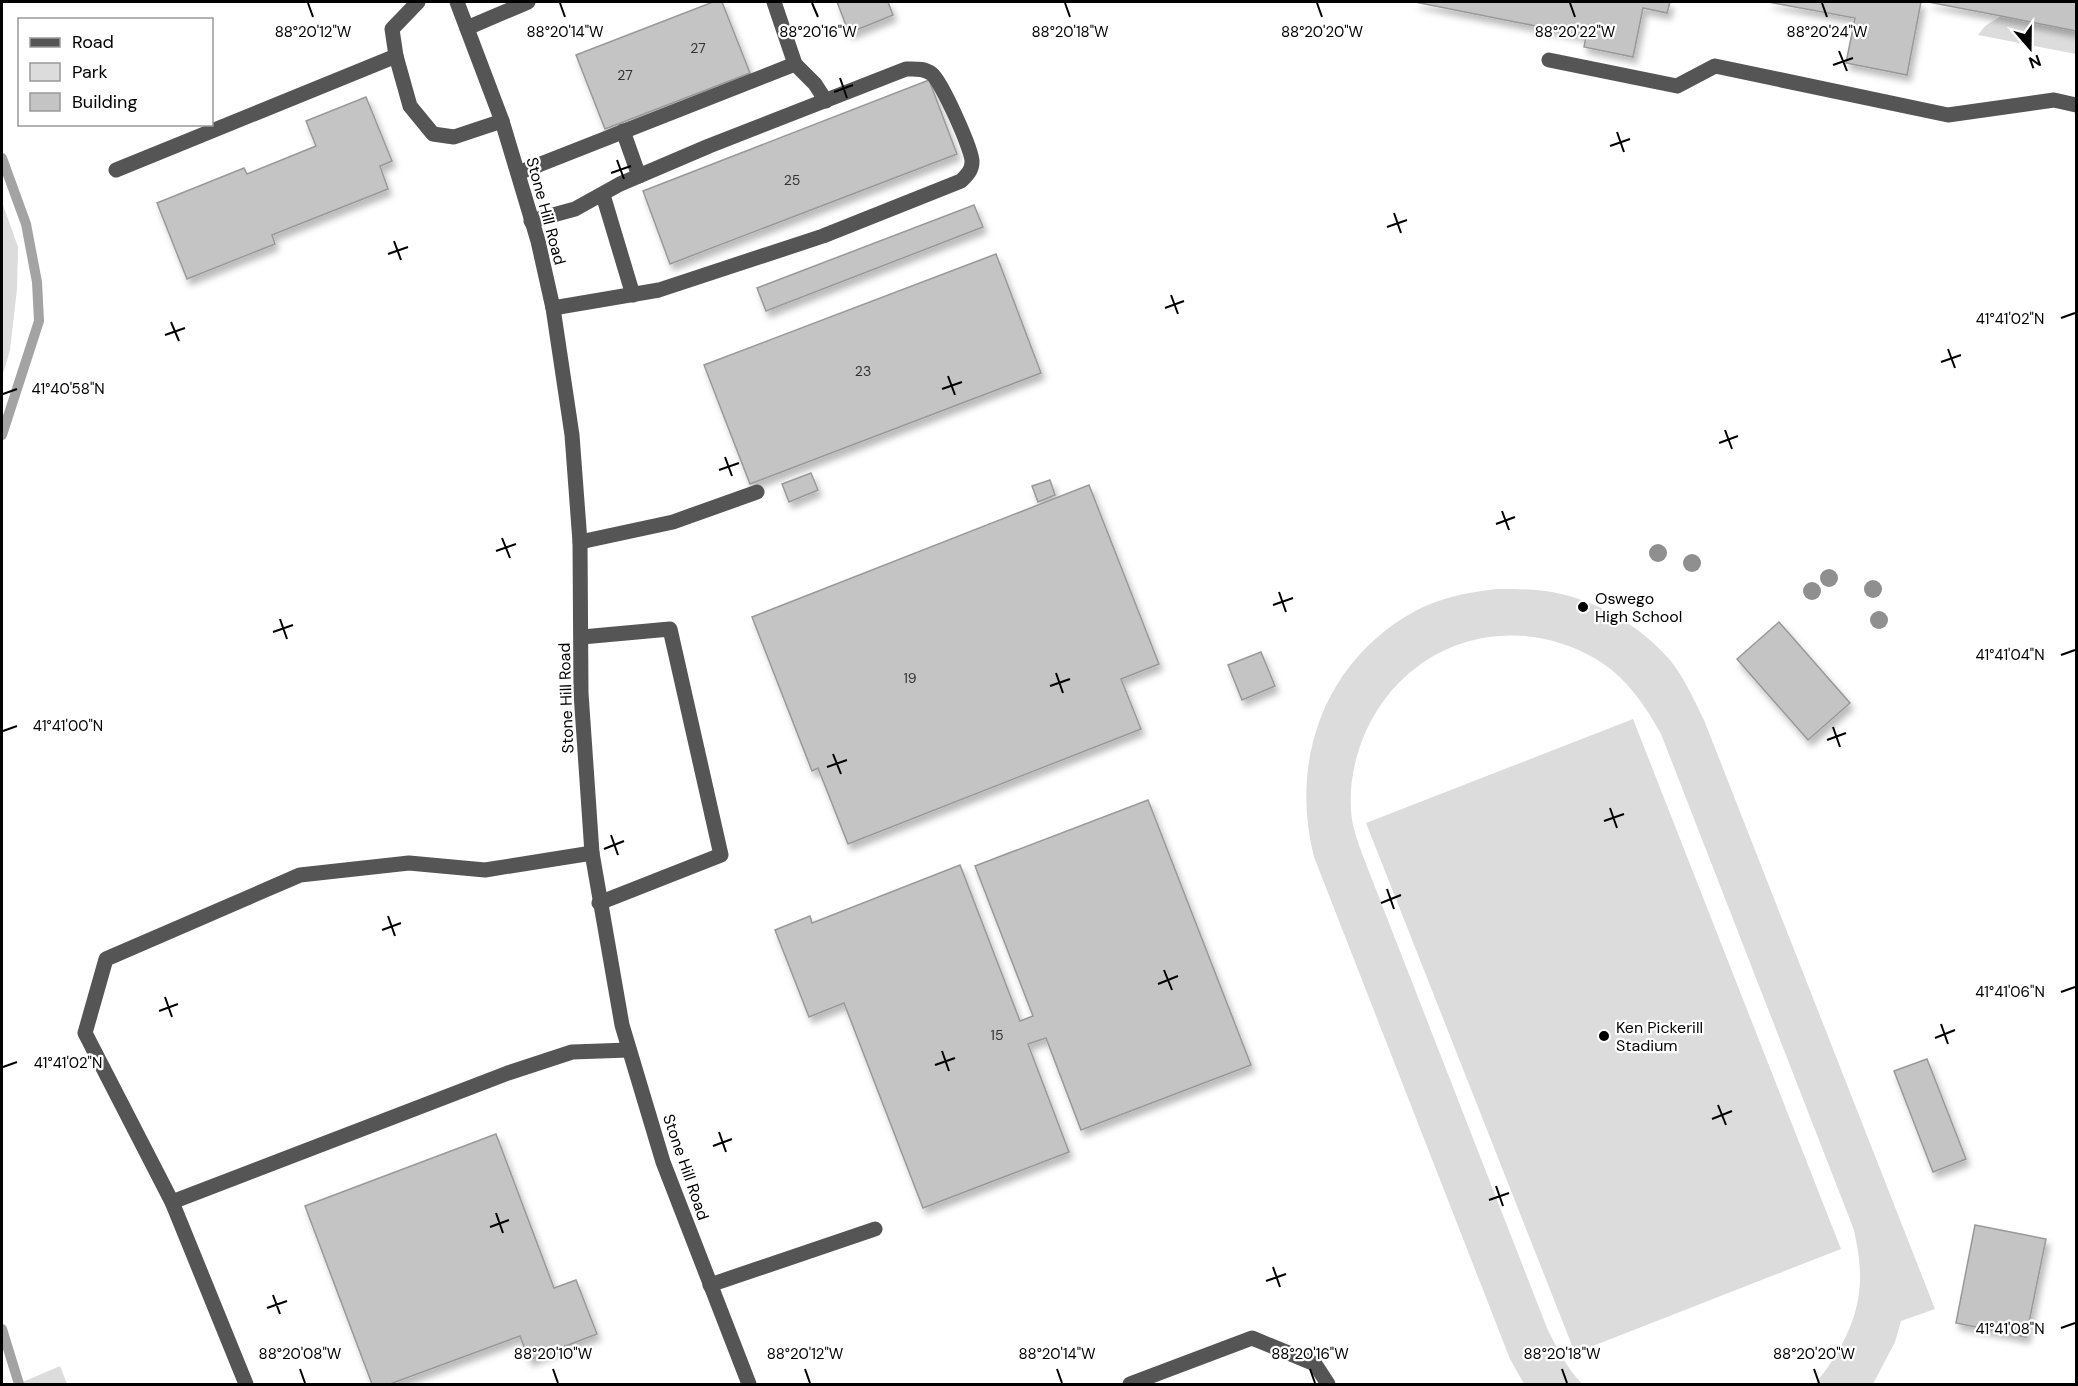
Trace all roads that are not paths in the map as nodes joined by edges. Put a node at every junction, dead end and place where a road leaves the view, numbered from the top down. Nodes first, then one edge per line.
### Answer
1 (418, 2) edge
2 (457, 2) edge
3 (528, 2) edge
4 (774, 2) edge
5 (467, 28) junction
6 (396, 56) junction
7 (1549, 60) dead end
8 (795, 64) junction
9 (826, 101) junction
10 (2076, 105) edge
11 (502, 121) junction
12 (622, 131) junction
13 (116, 170) dead end
14 (518, 173) junction
15 (639, 176) junction
16 (603, 195) junction
17 (531, 221) junction
18 (633, 295) junction
19 (553, 308) junction
20 (757, 492) dead end
21 (580, 542) junction
22 (582, 637) junction
23 (592, 853) junction
24 (599, 903) junction
25 (629, 1050) junction
26 (172, 1202) junction
27 (875, 1229) dead end
28 (710, 1285) junction
29 (246, 1384) edge
30 (749, 1384) edge
31 (1130, 1384) edge
32 (1328, 1384) edge

1 - 6 street
2 - 5 street, Stone Hill Road
3 - 5 street
4 - 8 street
5 - 11 street, Stone Hill Road
6 - 11 street
6 - 13 street
7 - 10 street
8 - 9 street
8 - 12 street
9 - 15 street
9 - 18 street
11 - 14 street, Stone Hill Road
12 - 14 street
12 - 15 street
14 - 17 street, Stone Hill Road
15 - 16 street
16 - 17 street
16 - 18 street
17 - 19 street, Stone Hill Road
18 - 19 street
19 - 21 street, Stone Hill Road
20 - 21 street
21 - 22 street, Stone Hill Road
22 - 23 street, Stone Hill Road
22 - 24 street
23 - 24 street, Stone Hill Road
23 - 26 street
24 - 25 street, Stone Hill Road
25 - 26 street
25 - 28 street, Stone Hill Road
26 - 29 street
27 - 28 street
28 - 30 street, Stone Hill Road
31 - 32 street

